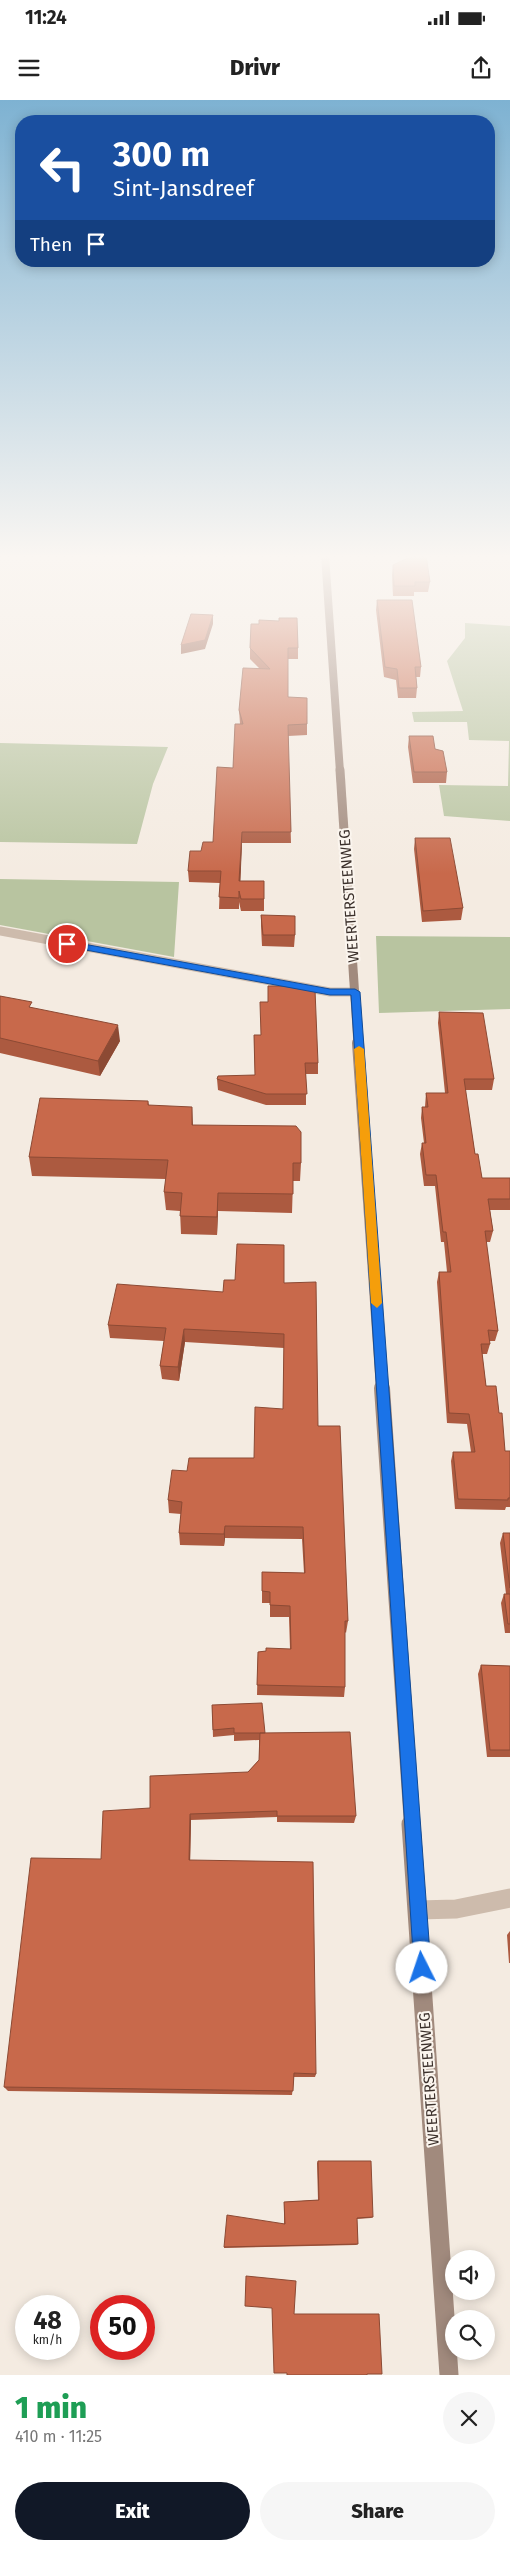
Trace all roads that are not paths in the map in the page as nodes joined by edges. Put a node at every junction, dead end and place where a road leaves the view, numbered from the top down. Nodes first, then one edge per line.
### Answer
1 (333, 661) edge
2 (0, 931) edge
3 (355, 992) junction
4 (510, 1898) edge
5 (418, 1910) junction
6 (449, 2375) edge

1 - 3 main road, WEERTERSTEENWEG
2 - 3 street
3 - 5 main road, WEERTERSTEENWEG
4 - 5 street
5 - 6 main road, WEERTERSTEENWEG

